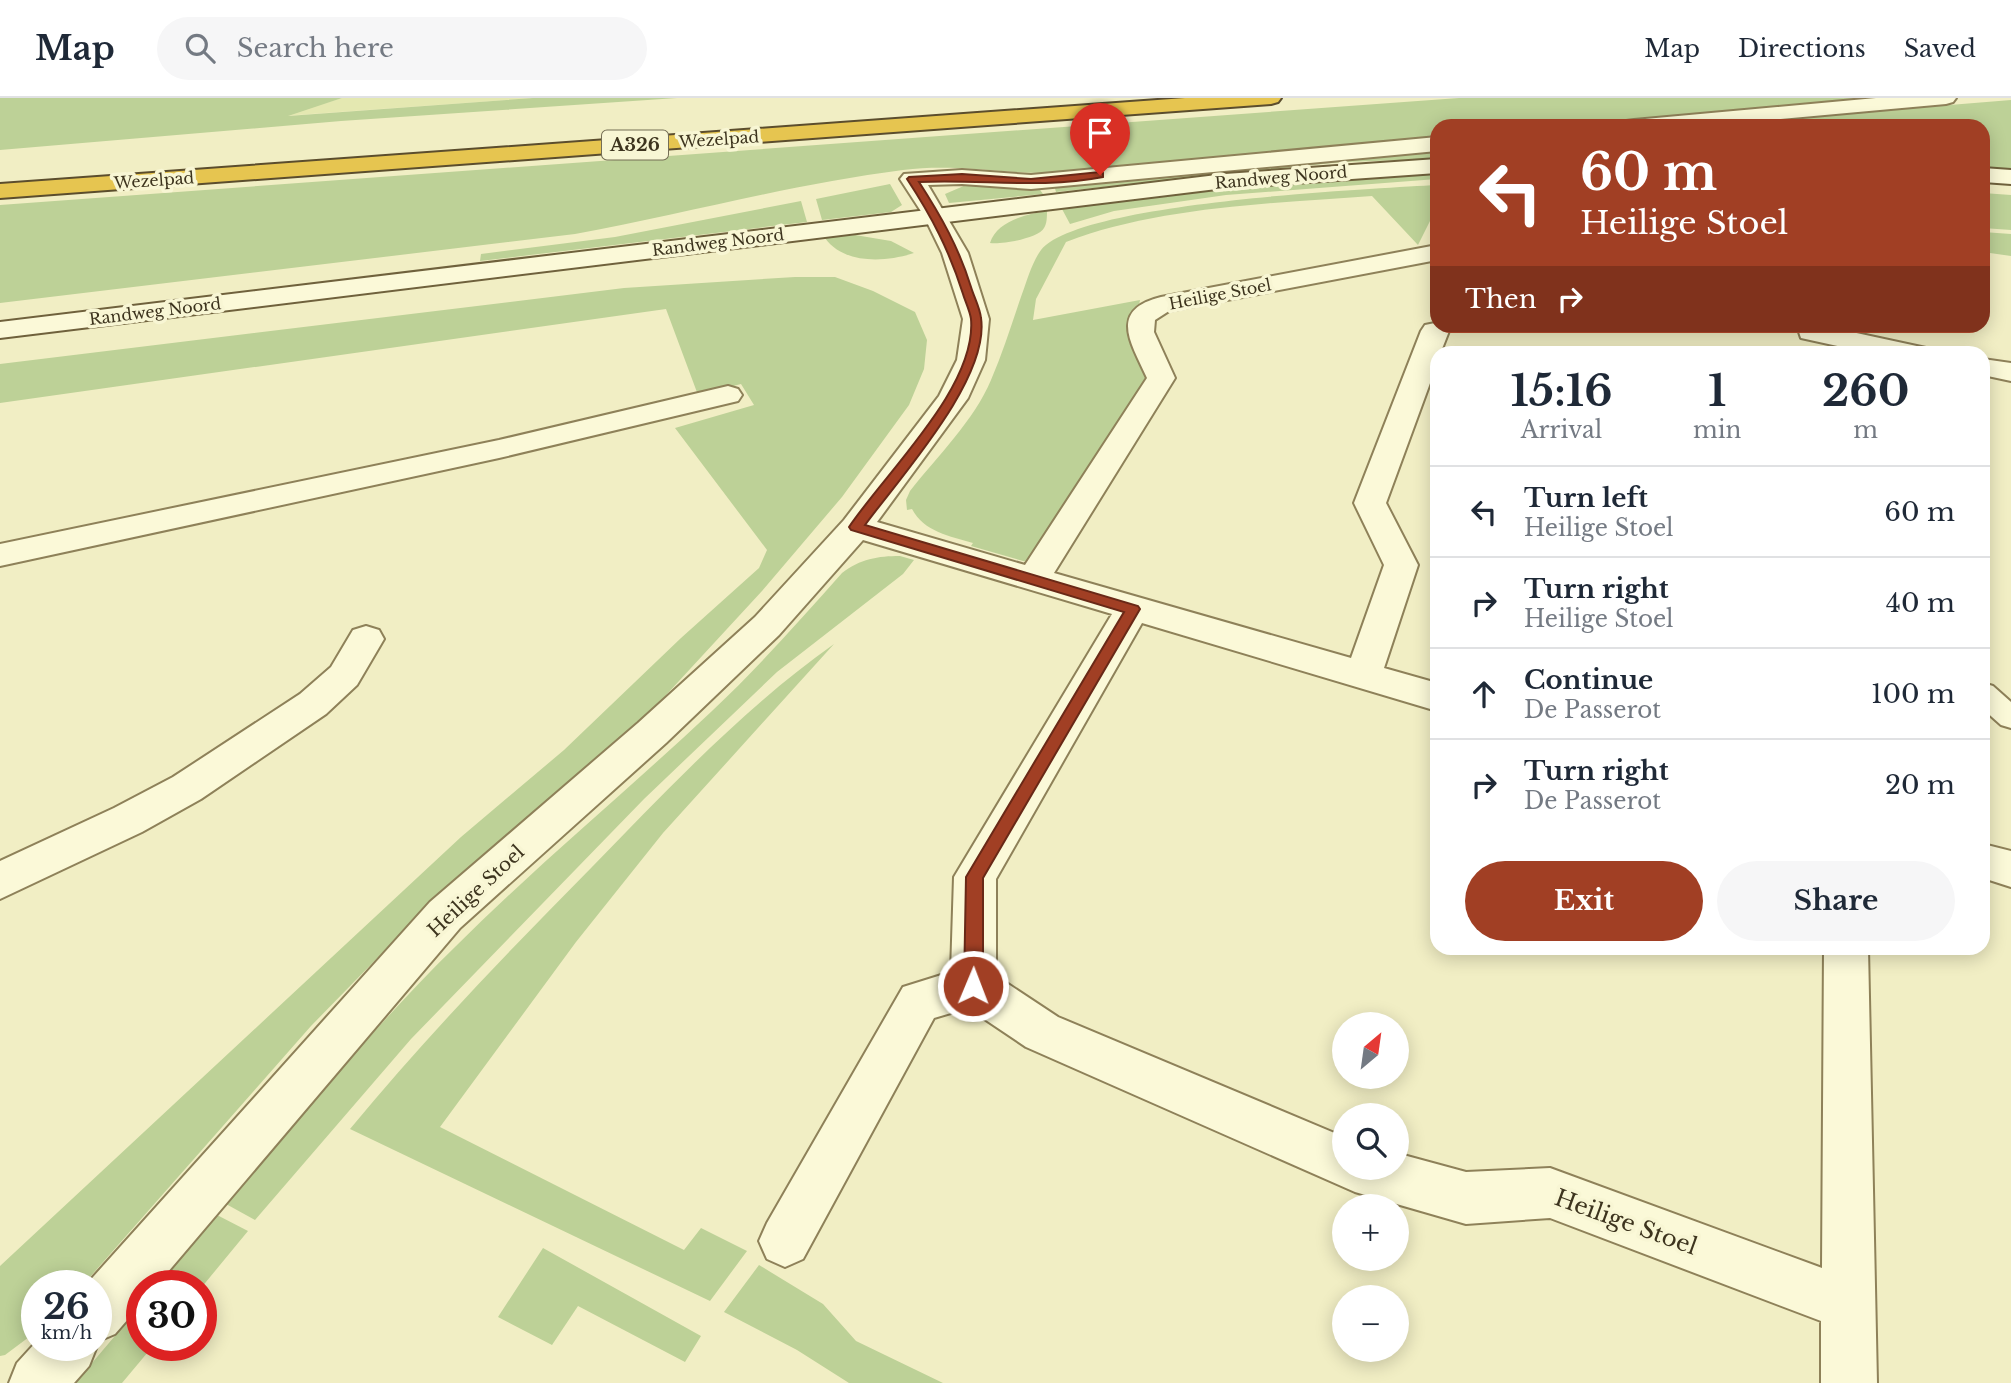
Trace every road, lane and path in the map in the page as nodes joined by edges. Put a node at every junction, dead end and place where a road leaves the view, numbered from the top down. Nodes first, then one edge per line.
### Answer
1 (1271, 98) edge
2 (1946, 98) edge
3 (1712, 119) edge
4 (1430, 145) edge
5 (1430, 166) edge
6 (1990, 176) edge
7 (2011, 177) edge
8 (0, 191) edge
9 (936, 216) junction
10 (1430, 253) edge
11 (0, 330) edge
12 (1816, 333) edge
13 (1878, 346) edge
14 (1430, 347) edge
15 (1990, 368) edge
16 (2011, 372) edge
17 (728, 395) dead end
18 (856, 527) junction
19 (0, 555) edge
20 (1033, 580) junction
21 (1133, 609) junction
22 (366, 639) dead end
23 (1363, 675) junction
24 (1430, 695) edge
25 (1990, 699) edge
26 (2011, 718) edge
27 (1990, 863) edge
28 (2011, 869) edge
29 (0, 881) edge
30 (1846, 955) edge
31 (973, 986) junction
32 (1332, 1158) edge
33 (1402, 1180) edge
34 (785, 1241) dead end
35 (112, 1297) edge
36 (1850, 1305) junction
37 (56, 1361) edge
38 (37, 1383) edge
39 (1849, 1383) edge

1 - 8 highway, Wezelpad / A326
2 - 3 street
4 - 9 street, Heilige Stoel
5 - 9 street, Randweg Noord
6 - 7 street
9 - 11 street, Randweg Noord
9 - 18 street, Heilige Stoel
10 - 20 street, Heilige Stoel
12 - 13 street
14 - 23 street
15 - 16 street
17 - 19 street
18 - 20 street
18 - 35 street, Heilige Stoel
20 - 21 street
21 - 23 street
21 - 31 street
22 - 29 street
23 - 24 street
25 - 26 lane
27 - 28 street
30 - 36 street
31 - 32 street
31 - 34 street
33 - 36 street, Heilige Stoel
36 - 39 street
37 - 38 street

